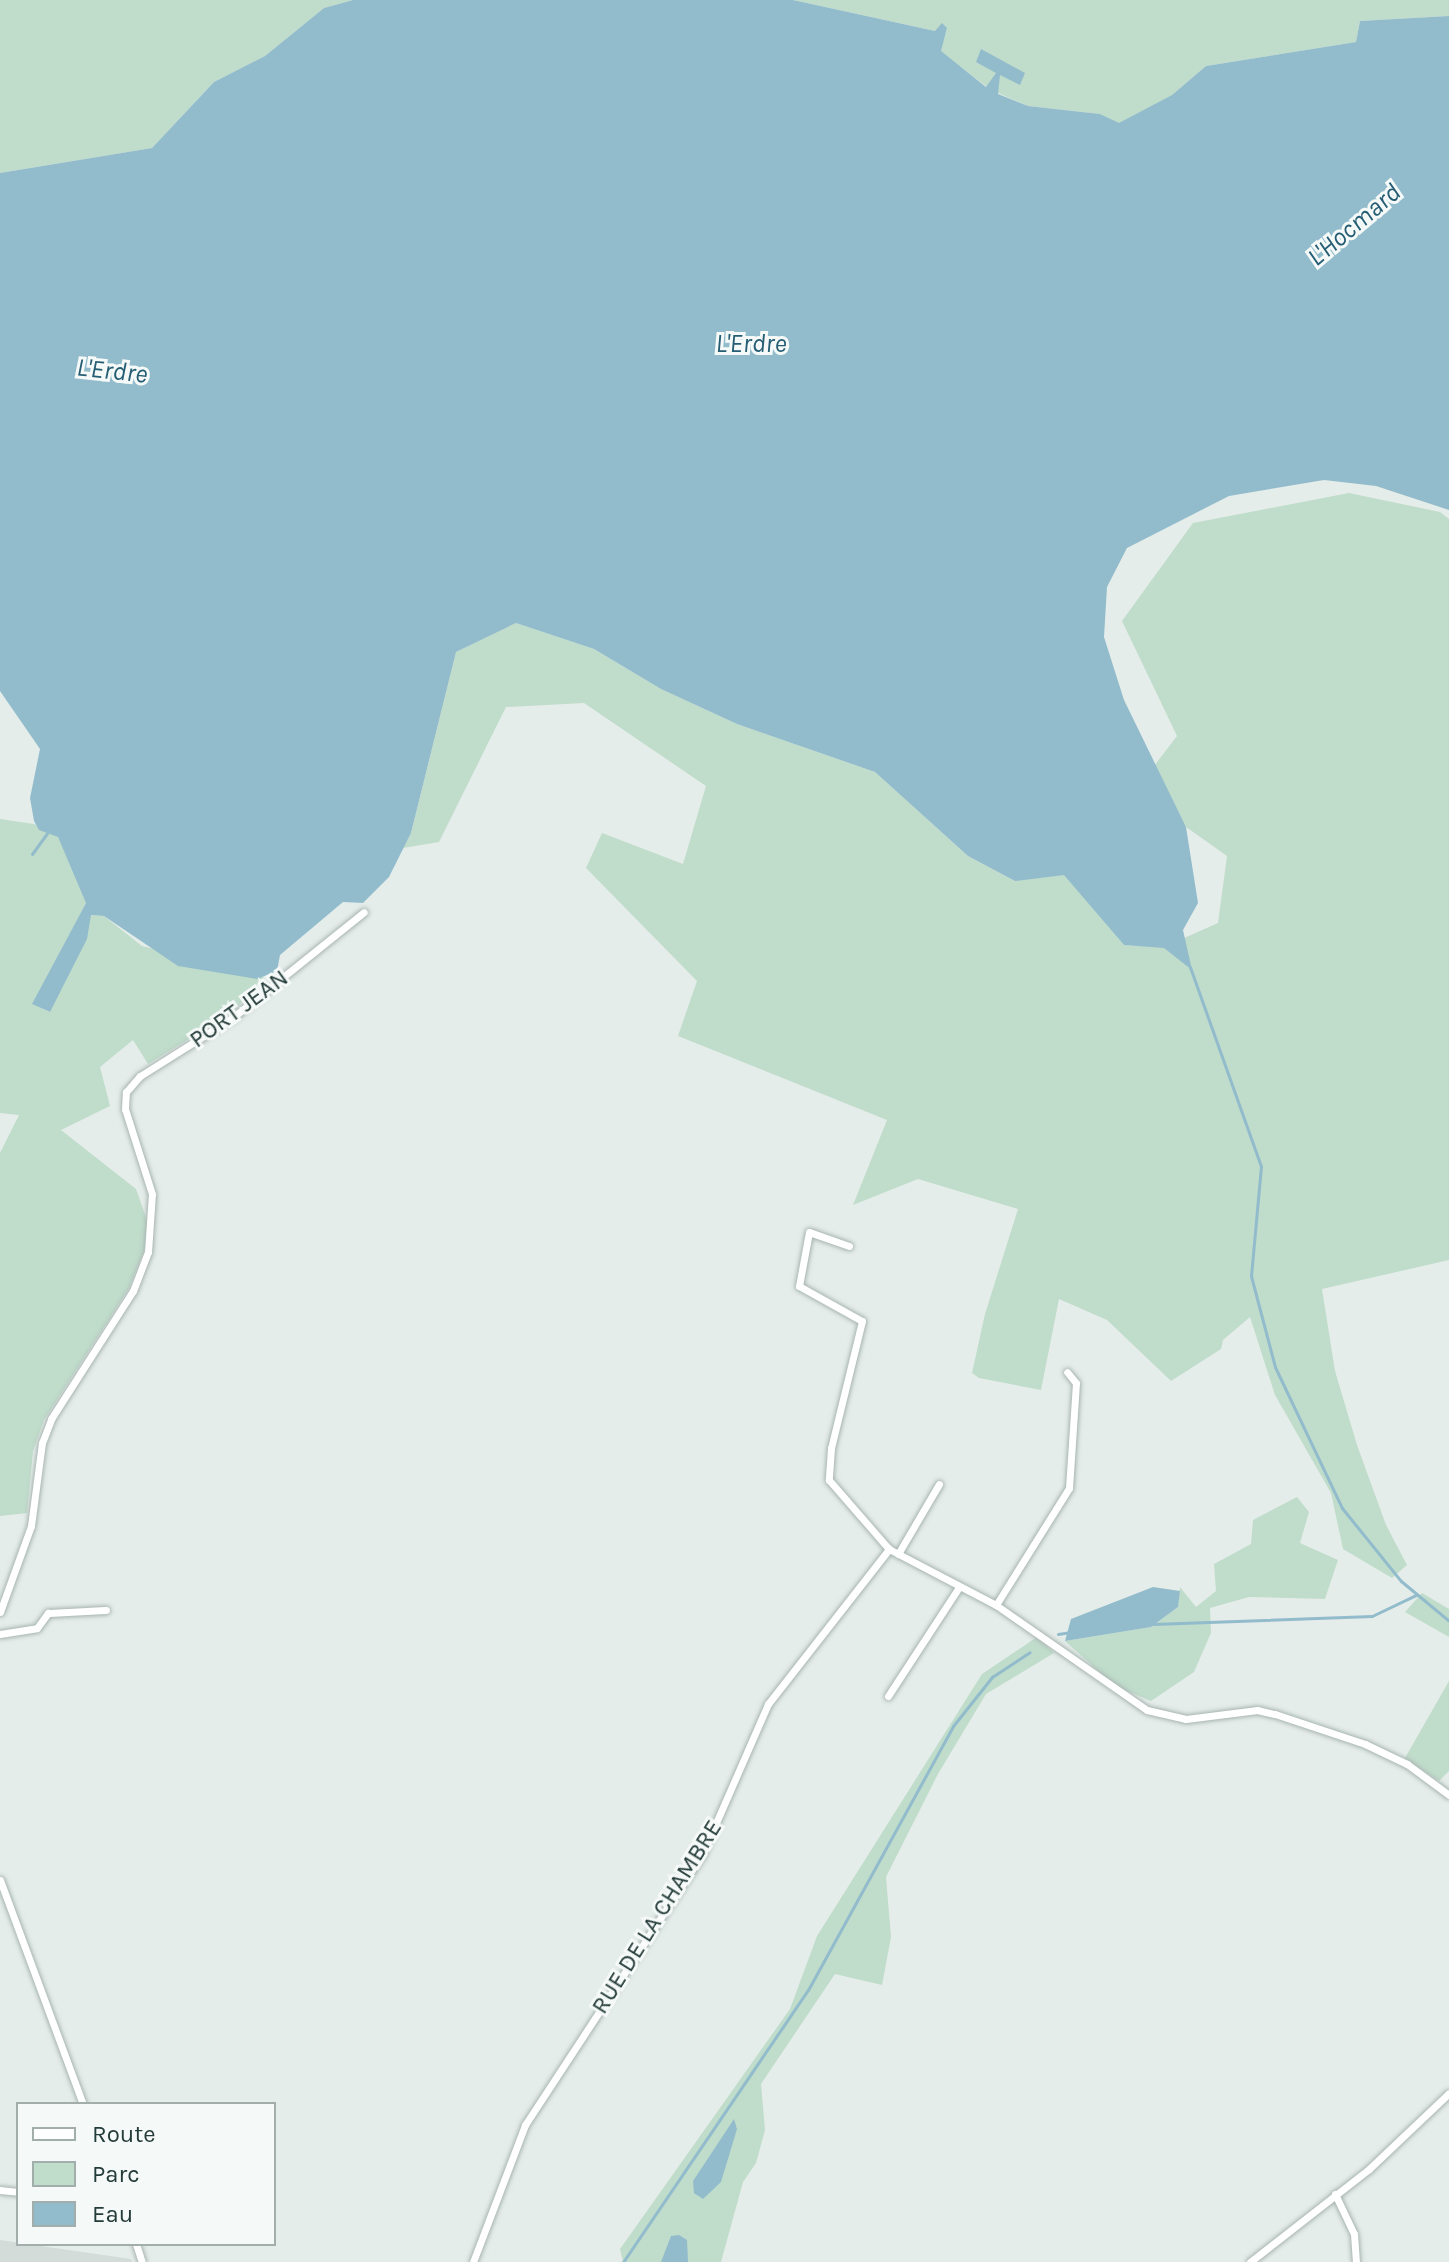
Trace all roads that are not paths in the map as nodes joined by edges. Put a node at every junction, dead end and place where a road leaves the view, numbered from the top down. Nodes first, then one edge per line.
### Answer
1 (364, 912) dead end
2 (849, 1246) dead end
3 (1067, 1372) dead end
4 (939, 1484) dead end
5 (889, 1549) junction
6 (898, 1554) junction
7 (959, 1587) junction
8 (996, 1605) junction
9 (106, 1610) dead end
10 (0, 1611) edge
11 (0, 1634) edge
12 (888, 1696) dead end
13 (1449, 1795) edge
14 (0, 1880) edge
15 (1449, 2093) edge
16 (82, 2102) edge
17 (1335, 2194) junction
18 (473, 2262) edge
19 (1250, 2262) edge
20 (1356, 2262) edge

1 - 10 street, PORT JEAN
2 - 5 street
3 - 8 street
4 - 6 street
5 - 6 street
5 - 18 street, RUE DE LA CHAMBRE
6 - 7 street
7 - 8 street
7 - 12 street
8 - 13 street
9 - 11 street
14 - 16 street
15 - 17 street
17 - 19 street
17 - 20 street

